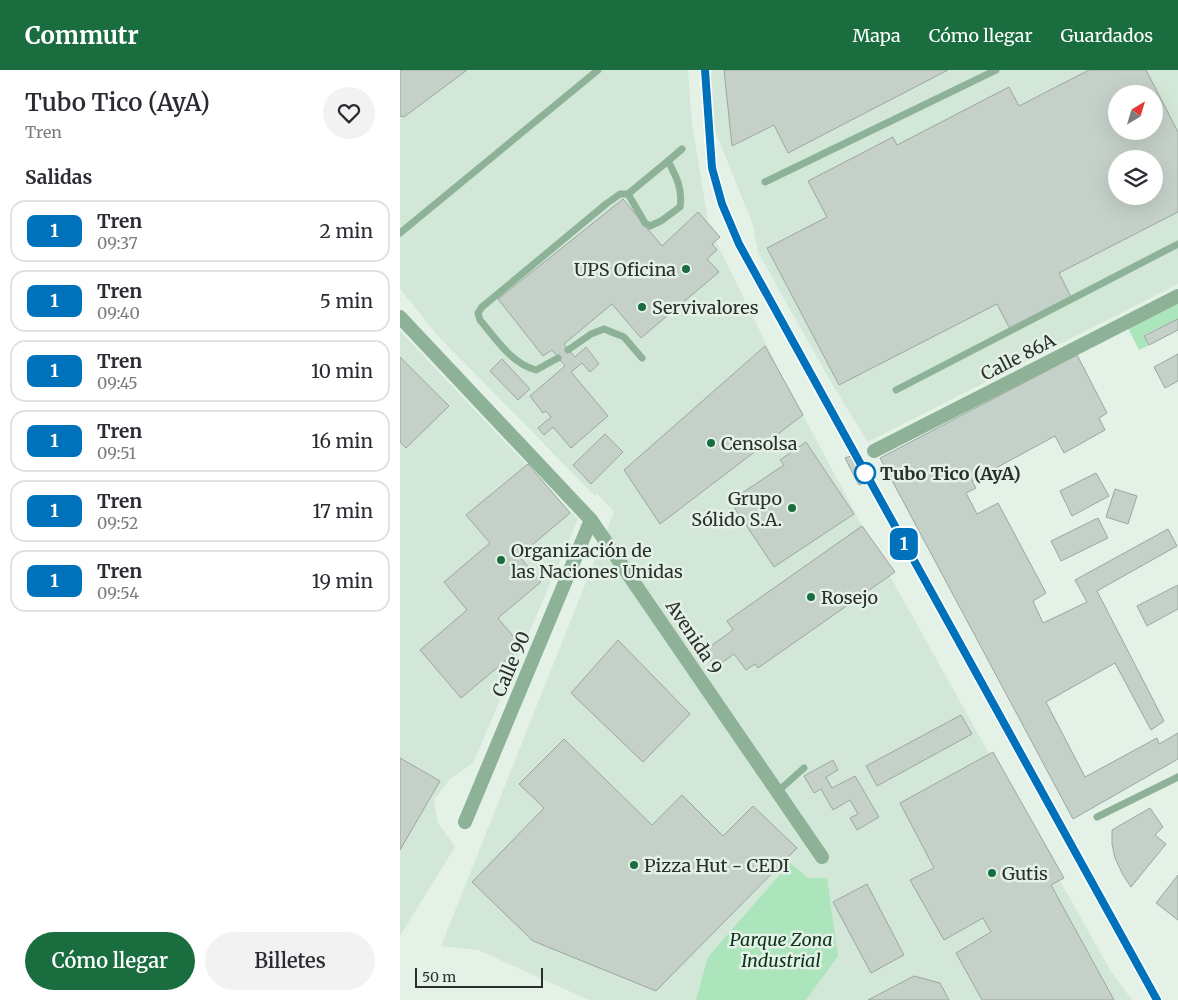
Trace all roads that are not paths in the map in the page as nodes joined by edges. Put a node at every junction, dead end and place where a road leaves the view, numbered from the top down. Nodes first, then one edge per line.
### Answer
1 (598, 70) edge
2 (996, 70) edge
3 (682, 149) dead end
4 (668, 161) junction
5 (764, 182) dead end
6 (628, 194) junction
7 (400, 233) edge
8 (1178, 244) edge
9 (1178, 296) edge
10 (400, 317) edge
11 (568, 350) dead end
12 (558, 358) dead end
13 (642, 358) dead end
14 (896, 390) dead end
15 (874, 451) dead end
16 (592, 520) junction
17 (804, 768) dead end
18 (1178, 777) edge
19 (777, 792) junction
20 (1097, 817) dead end
21 (465, 822) dead end
22 (822, 857) dead end

1 - 7 lane
2 - 5 lane
3 - 4 lane
4 - 6 lane
4 - 6 lane
6 - 12 lane
8 - 14 lane
9 - 15 street, Calle 86A
10 - 16 street, Avenida 9
11 - 13 lane
16 - 19 street, Avenida 9
16 - 21 street, Calle 90
17 - 19 lane
18 - 20 lane
19 - 22 street, Avenida 9

